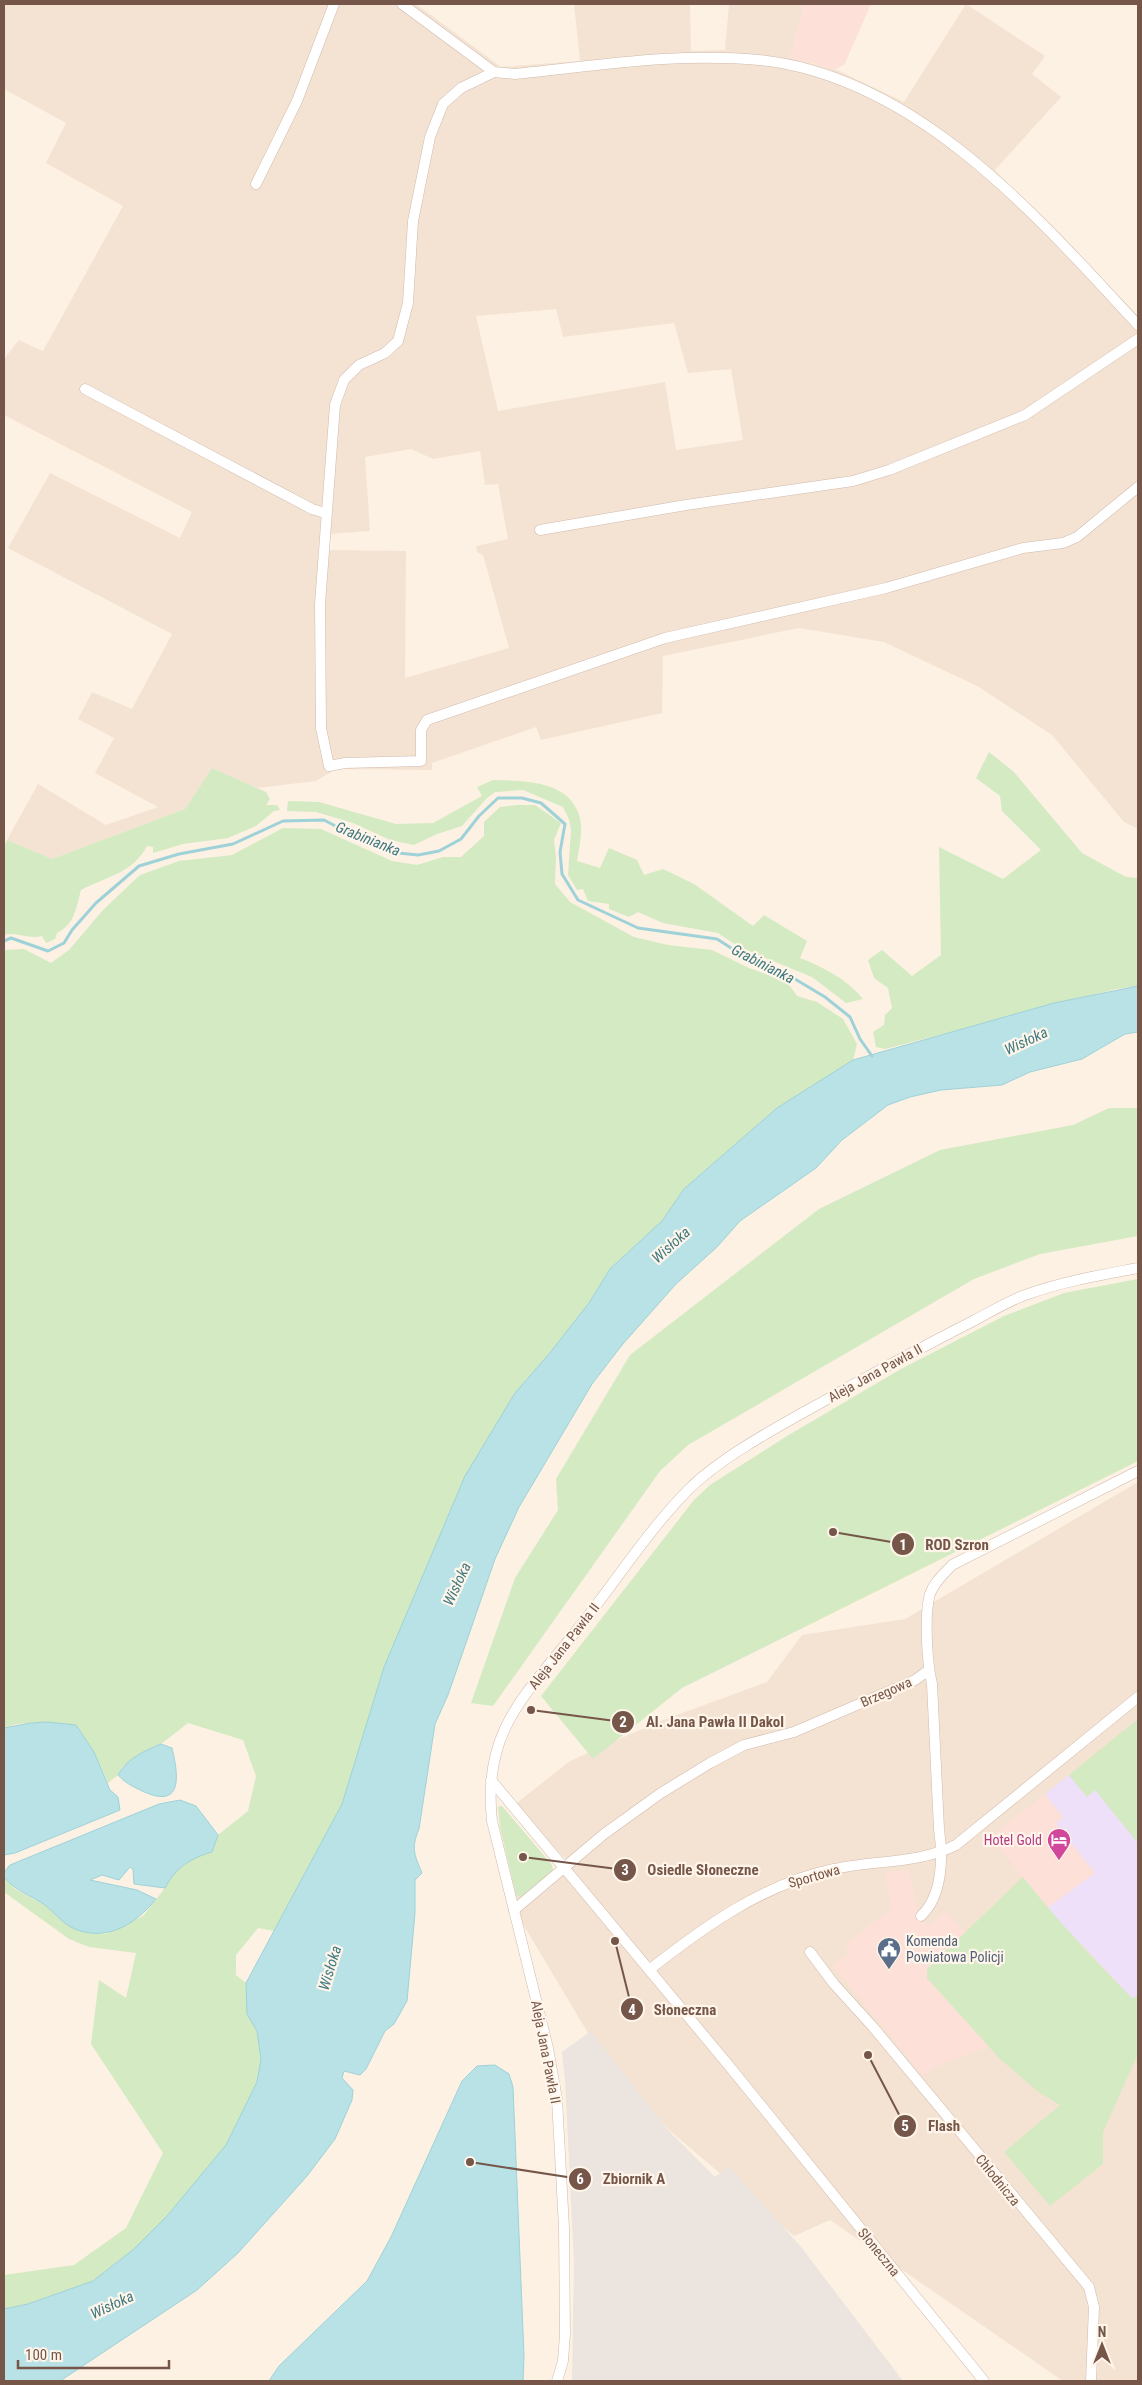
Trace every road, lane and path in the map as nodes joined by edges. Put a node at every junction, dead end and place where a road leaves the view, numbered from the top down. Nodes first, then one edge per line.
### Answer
1 (334, 4) edge
2 (402, 4) edge
3 (494, 72) junction
4 (256, 184) dead end
5 (1138, 325) edge
6 (1138, 339) edge
7 (85, 389) dead end
8 (1138, 487) edge
9 (325, 513) junction
10 (540, 530) dead end
11 (1138, 1268) edge
12 (1138, 1471) edge
13 (929, 1670) junction
14 (1138, 1697) edge
15 (491, 1780) junction
16 (942, 1852) junction
17 (564, 1868) junction
18 (514, 1910) junction
19 (921, 1916) dead end
20 (810, 1952) dead end
21 (649, 1970) junction
22 (557, 2381) edge
23 (984, 2381) edge
24 (1091, 2381) edge

1 - 4 street
2 - 3 street
3 - 5 street
3 - 9 street
6 - 10 street
7 - 9 street
8 - 9 street
11 - 15 street, Aleja Jana Pawła II
12 - 13 street
13 - 16 street
13 - 17 street, Brzegowa
14 - 16 street, Sportowa
15 - 17 street, Słoneczna
15 - 18 street, Aleja Jana Pawła II
16 - 19 street
16 - 21 street, Sportowa
17 - 18 street
17 - 21 street, Słoneczna
18 - 22 street, Aleja Jana Pawła II
20 - 24 street, Chłodnicza
21 - 23 street, Słoneczna

